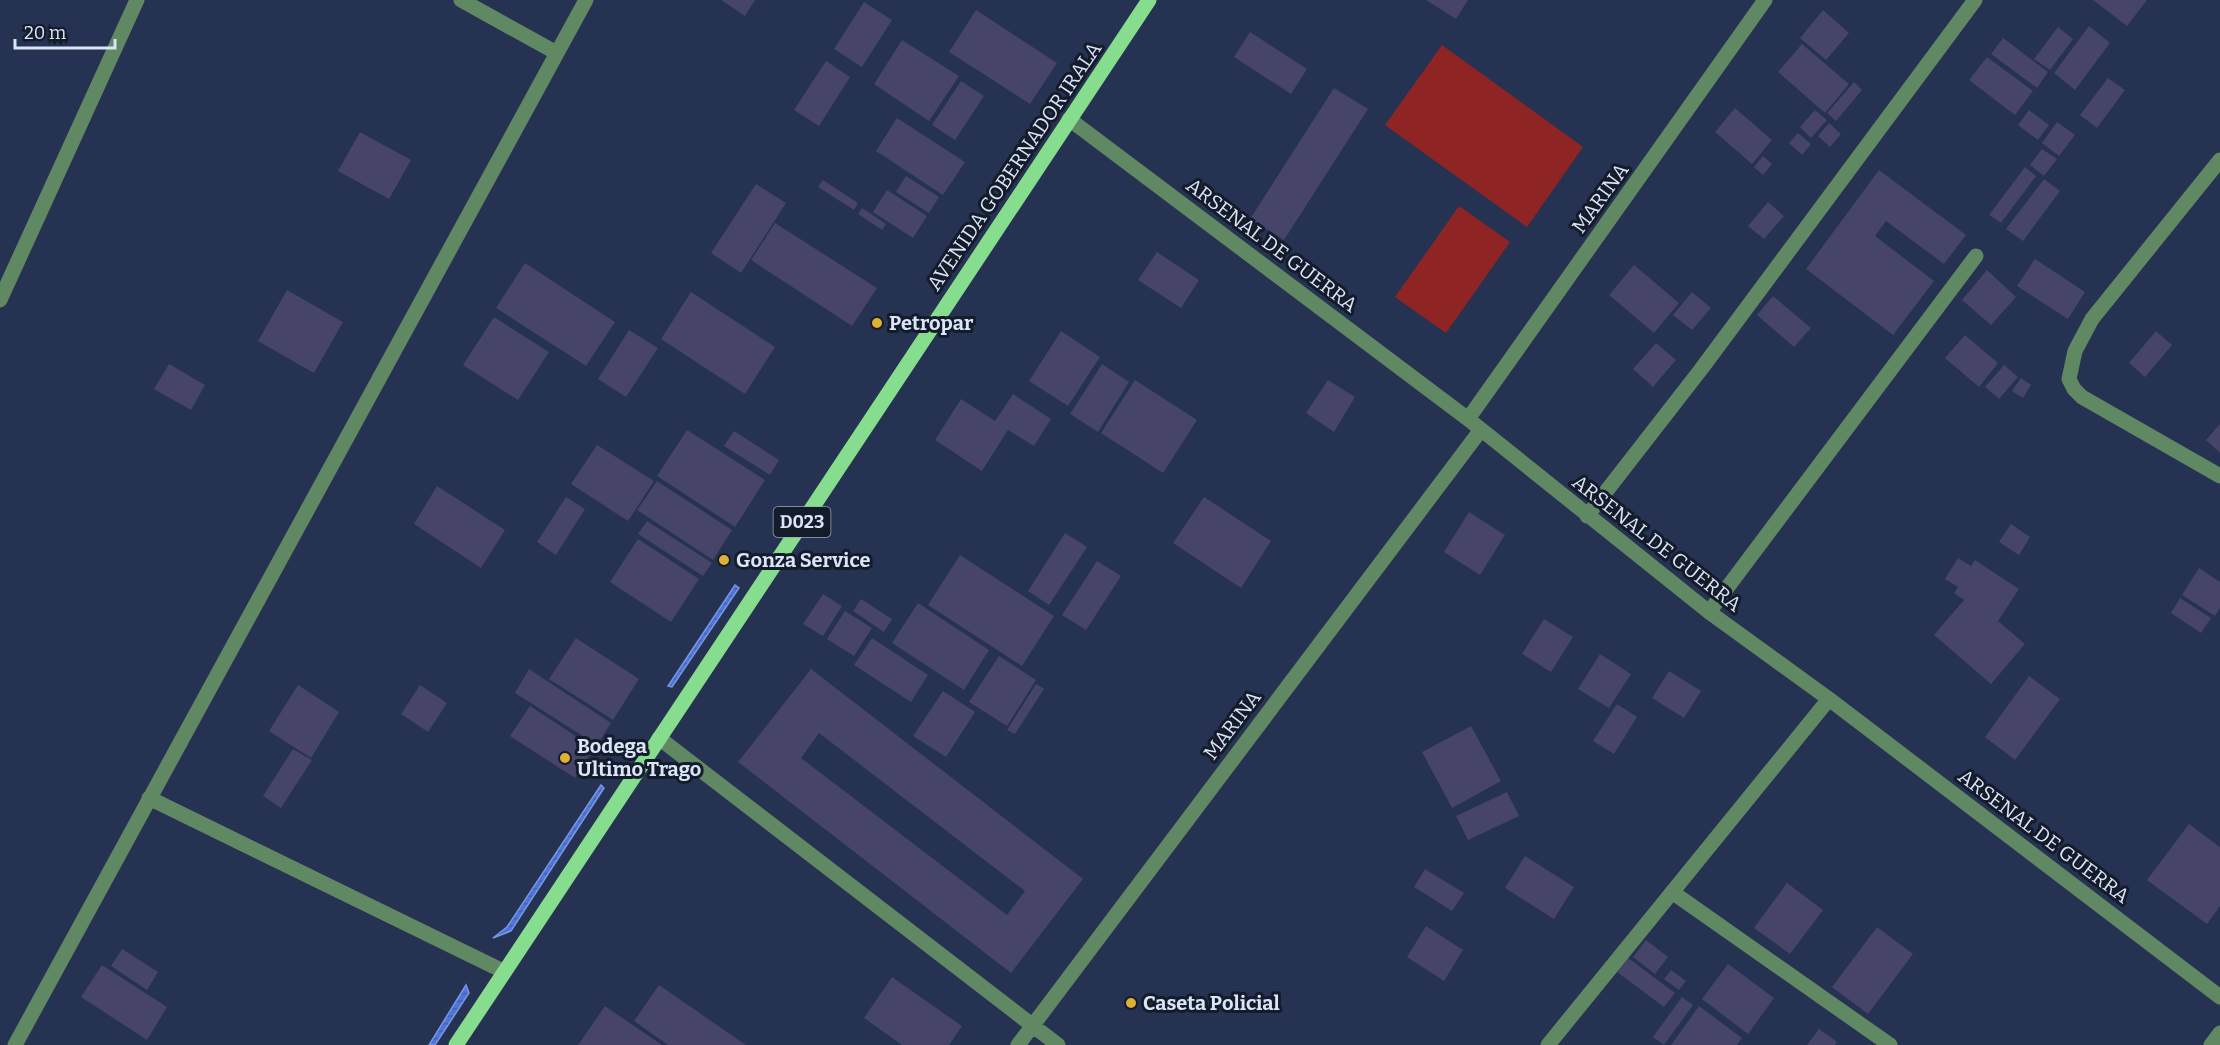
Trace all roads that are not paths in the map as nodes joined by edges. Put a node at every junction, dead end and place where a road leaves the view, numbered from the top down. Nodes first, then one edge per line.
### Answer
1 (137, 0) edge
2 (461, 0) edge
3 (586, 0) edge
4 (1149, 0) edge
5 (1765, 0) edge
6 (1976, 0) edge
7 (555, 52) junction
8 (1069, 119) junction
9 (2220, 160) edge
10 (1976, 256) dead end
11 (0, 300) edge
12 (1468, 419) junction
13 (1480, 431) junction
14 (2220, 476) edge
15 (1587, 516) junction
16 (1709, 612) junction
17 (1829, 699) junction
18 (659, 738) junction
19 (150, 798) junction
20 (1672, 892) junction
21 (503, 971) junction
22 (2220, 997) edge
23 (1031, 1026) junction
24 (2220, 1033) edge
25 (15, 1045) edge
26 (456, 1045) edge
27 (1018, 1045) edge
28 (1058, 1045) edge
29 (1548, 1045) edge
30 (1890, 1045) edge
31 (2211, 1045) edge

1 - 11 street
2 - 7 street
3 - 7 street
4 - 8 main road, AVENIDA GOBERNADOR IRALA / D023
5 - 12 street, MARINA
6 - 15 street
7 - 19 street
8 - 12 street, ARSENAL DE GUERRA
8 - 18 main road, AVENIDA GOBERNADOR IRALA / D023
9 - 14 street
10 - 16 street
12 - 13 street, ARSENAL DE GUERRA
13 - 15 street, ARSENAL DE GUERRA
13 - 23 street, MARINA
15 - 16 street, ARSENAL DE GUERRA
16 - 17 street, ARSENAL DE GUERRA
17 - 20 street
17 - 22 street, ARSENAL DE GUERRA
18 - 21 main road, AVENIDA GOBERNADOR IRALA / D023
18 - 23 street
19 - 21 street
19 - 25 street
20 - 29 street
20 - 30 street
21 - 26 main road, AVENIDA GOBERNADOR IRALA / D023
23 - 27 street, MARINA
23 - 28 street
24 - 31 street

